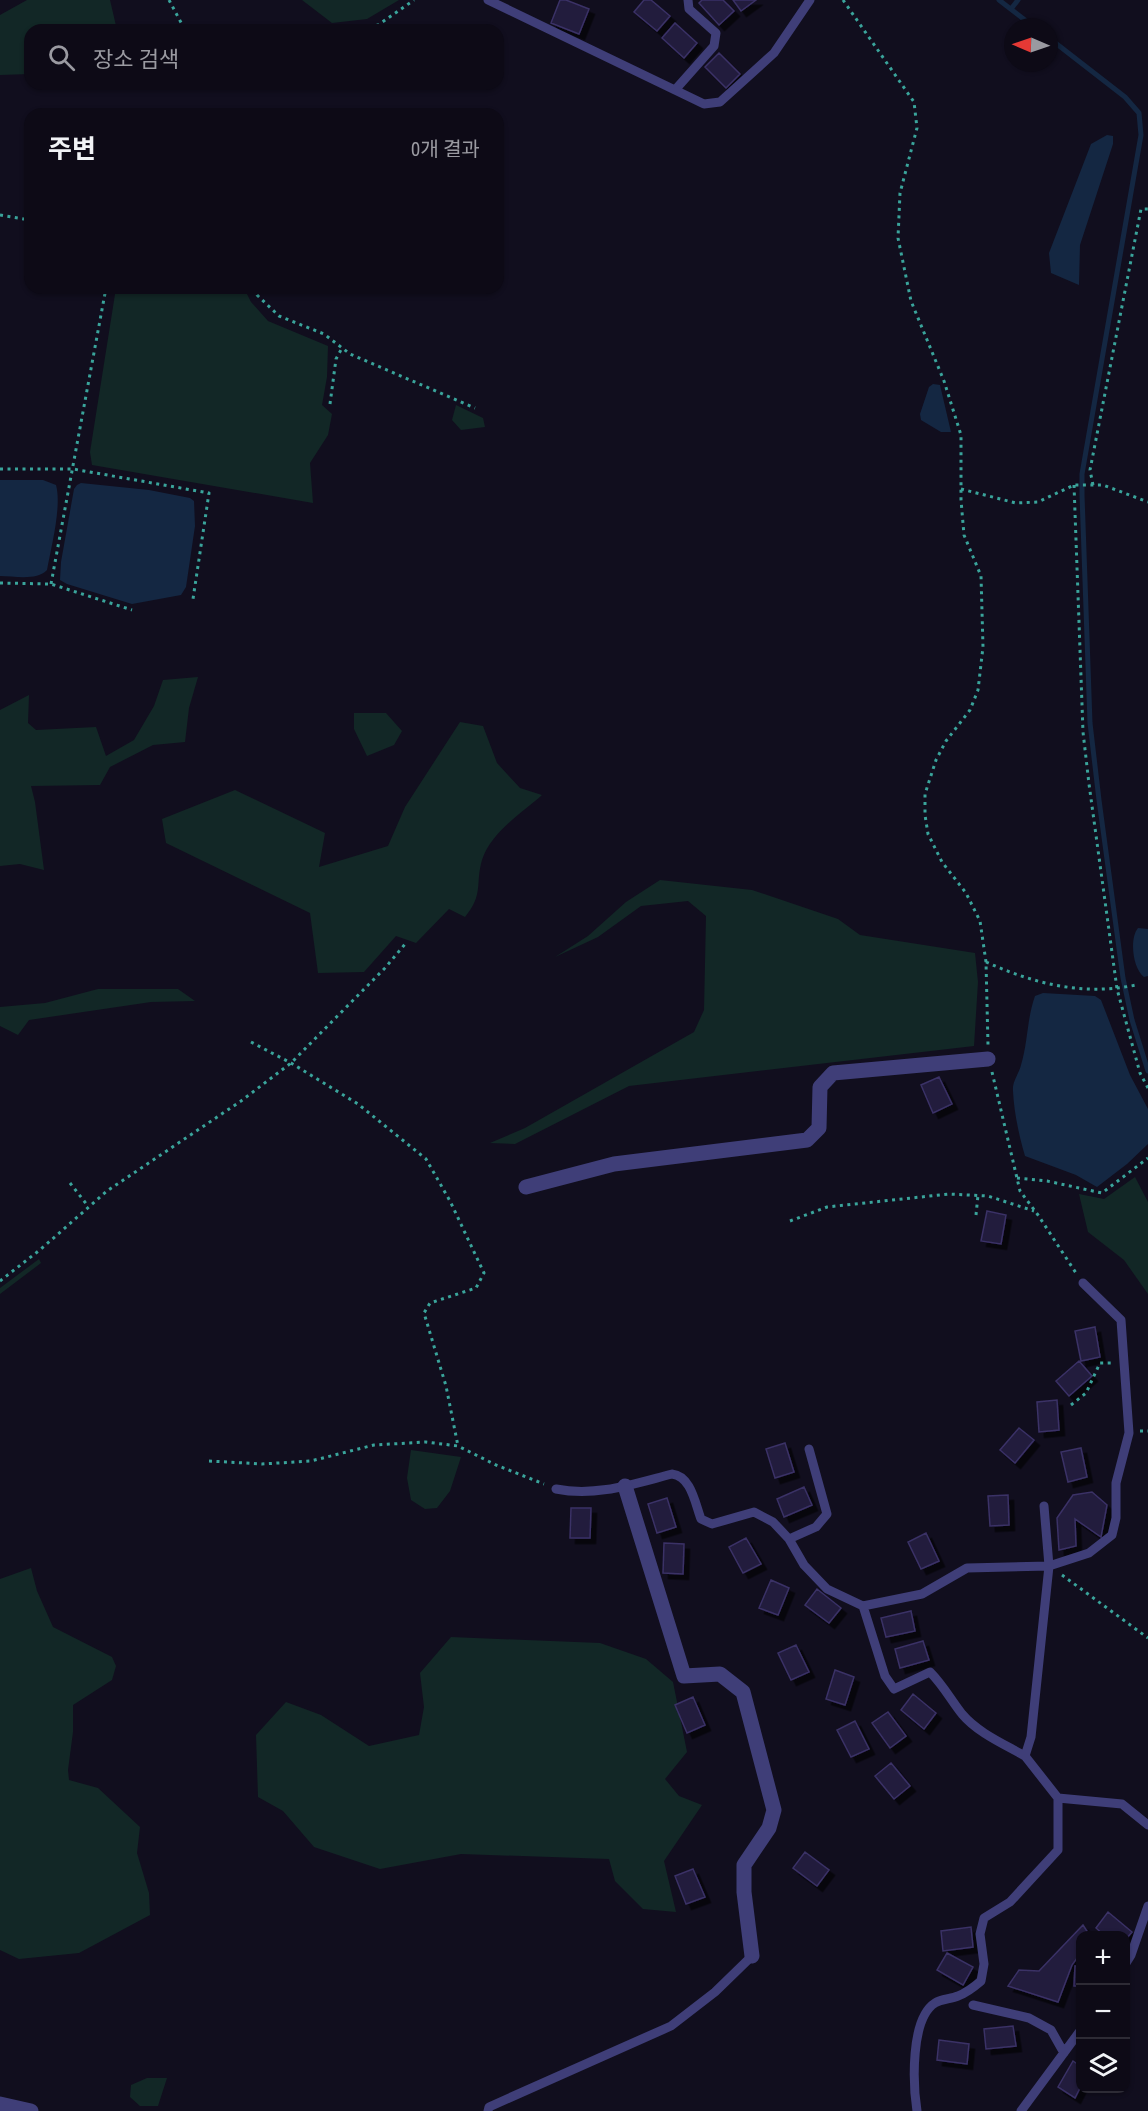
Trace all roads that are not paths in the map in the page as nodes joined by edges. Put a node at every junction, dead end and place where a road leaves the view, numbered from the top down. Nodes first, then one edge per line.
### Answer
1 (488, 0) edge
2 (688, 0) edge
3 (810, 0) edge
4 (675, 90) junction
5 (988, 1059) road end
6 (526, 1187) dead end
7 (1083, 1283) road end
8 (809, 1449) dead end
9 (625, 1486) junction
10 (556, 1489) road end
11 (1044, 1506) dead end
12 (789, 1539) junction
13 (1049, 1566) junction
14 (863, 1606) junction
15 (1025, 1756) junction
16 (1058, 1798) junction
17 (1148, 1825) edge
18 (1148, 1906) edge
19 (752, 1956) joint
20 (1130, 1956) edge
21 (973, 2005) dead end
22 (1076, 2036) edge
23 (1064, 2053) junction
24 (0, 2104) edge
25 (31, 2111) edge
26 (488, 2111) edge
27 (917, 2111) edge
28 (1021, 2111) edge

1 - 4 lane
2 - 4 lane
3 - 4 lane
5 - 6 street
7 - 13 lane
8 - 12 lane
9 - 10 lane
9 - 12 lane
9 - 19 street
11 - 13 lane
12 - 14 lane
13 - 14 lane
13 - 15 lane
14 - 15 lane
15 - 16 lane
16 - 17 lane
16 - 27 lane
18 - 20 lane
19 - 26 lane
21 - 23 lane
22 - 23 lane
23 - 28 lane
24 - 25 street

